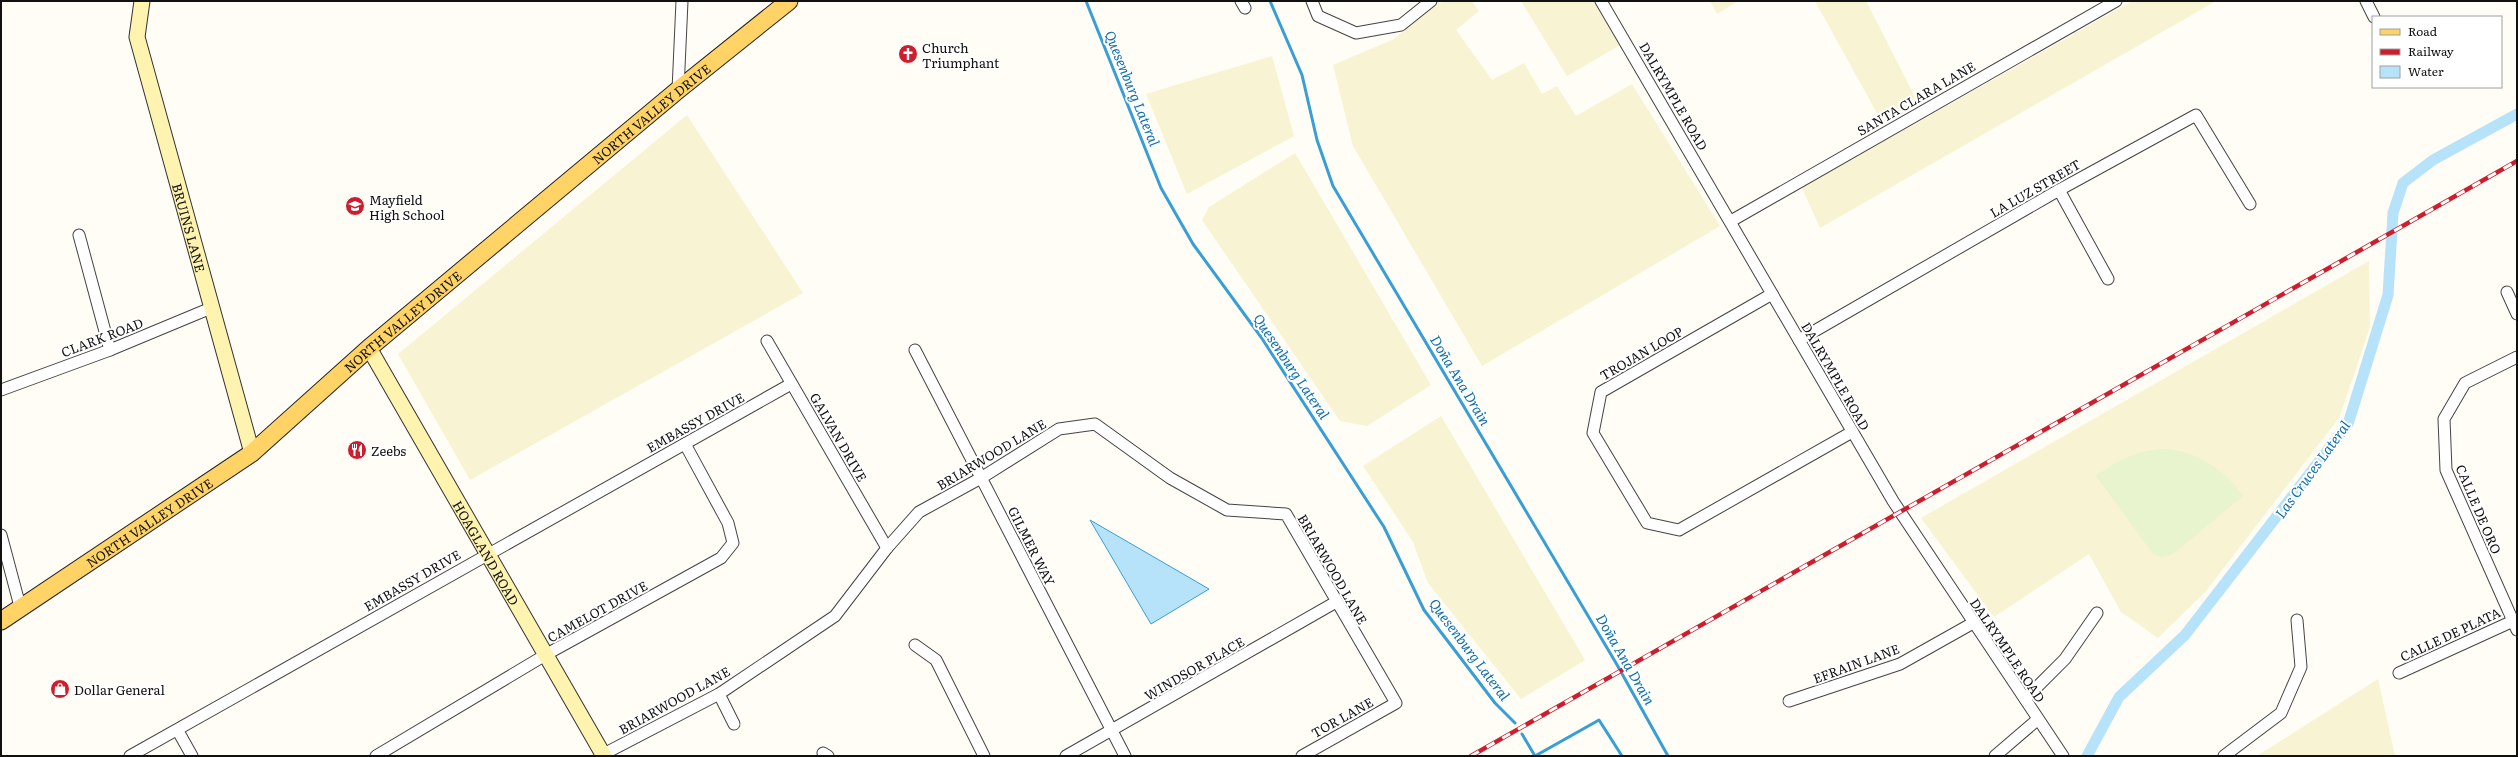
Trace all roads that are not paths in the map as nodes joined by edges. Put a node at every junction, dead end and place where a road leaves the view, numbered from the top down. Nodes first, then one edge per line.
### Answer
1 (142, 1) edge
2 (682, 1) edge
3 (789, 1) edge
4 (1312, 1) edge
5 (1431, 1) edge
6 (1601, 1) edge
7 (2116, 1) edge
8 (2366, 1) edge
9 (2374, 16) edge
10 (678, 90) junction
11 (2059, 190) junction
12 (2250, 204) dead end
13 (1731, 221) junction
14 (79, 235) dead end
15 (2108, 279) dead end
16 (2507, 292) dead end
17 (1772, 294) junction
18 (211, 308) junction
19 (2517, 314) edge
20 (1799, 340) junction
21 (767, 341) dead end
22 (369, 348) junction
23 (110, 350) junction
24 (915, 350) dead end
25 (2517, 357) edge
26 (792, 384) junction
27 (1, 390) edge
28 (1852, 432) junction
29 (684, 444) junction
30 (252, 453) junction
31 (981, 478) junction
32 (1, 535) edge
33 (887, 548) junction
34 (488, 553) junction
35 (1336, 602) junction
36 (21, 610) junction
37 (2097, 613) dead end
38 (2296, 620) dead end
39 (1, 621) edge
40 (1974, 623) junction
41 (2515, 626) edge
42 (915, 645) dead end
43 (547, 654) junction
44 (2399, 673) dead end
45 (719, 694) junction
46 (2025, 699) junction
47 (1789, 701) dead end
48 (1396, 703) joint
49 (2037, 720) junction
50 (734, 724) dead end
51 (178, 731) junction
52 (1112, 731) junction
53 (603, 755) edge
54 (130, 756) edge
55 (192, 756) edge
56 (376, 756) edge
57 (984, 756) edge
58 (1066, 756) edge
59 (1124, 756) edge
60 (1302, 756) edge
61 (1995, 756) edge
62 (2063, 756) edge
63 (2224, 756) edge

1 - 18 street, BRUINS LANE
2 - 10 street
3 - 10 main road, NORTH VALLEY DRIVE
4 - 5 street
6 - 13 street, DALRYMPLE ROAD
7 - 13 street, SANTA CLARA LANE
8 - 9 street
10 - 22 main road, NORTH VALLEY DRIVE
11 - 12 street, LA LUZ STREET
11 - 15 street
11 - 20 street, LA LUZ STREET
13 - 17 street, DALRYMPLE ROAD
14 - 23 street
16 - 19 street
17 - 20 street, DALRYMPLE ROAD
17 - 28 street, TROJAN LOOP
18 - 23 street, CLARK ROAD
18 - 30 street, BRUINS LANE
20 - 28 street, DALRYMPLE ROAD
21 - 26 street, GALVAN DRIVE
22 - 30 main road, NORTH VALLEY DRIVE
22 - 34 street, HOAGLAND ROAD
23 - 27 street, CLARK ROAD
24 - 31 street, GILMER WAY
25 - 41 street, CALLE DE ORO
26 - 29 street, EMBASSY DRIVE
26 - 33 street, GALVAN DRIVE
28 - 40 street, DALRYMPLE ROAD
29 - 34 street, EMBASSY DRIVE
29 - 43 street, CAMELOT DRIVE
30 - 36 main road, NORTH VALLEY DRIVE
31 - 33 street, BRIARWOOD LANE
31 - 35 street, BRIARWOOD LANE
31 - 52 street, GILMER WAY
32 - 36 street
33 - 45 street, BRIARWOOD LANE
34 - 43 street, HOAGLAND ROAD
34 - 51 street, EMBASSY DRIVE
35 - 48 street, BRIARWOOD LANE
35 - 52 street, WINDSOR PLACE
36 - 39 main road, NORTH VALLEY DRIVE
37 - 46 street
38 - 63 street
40 - 46 street, DALRYMPLE ROAD
40 - 47 street, EFRAIN LANE
41 - 44 street, CALLE DE PLATA
42 - 57 street
43 - 53 street, HOAGLAND ROAD
43 - 56 street, CAMELOT DRIVE
45 - 50 street
45 - 53 street, BRIARWOOD LANE
46 - 49 street, DALRYMPLE ROAD
48 - 60 street, TOR LANE
49 - 61 street
49 - 62 street, DALRYMPLE ROAD
51 - 54 street, EMBASSY DRIVE
51 - 55 street
52 - 58 street, WINDSOR PLACE
52 - 59 street, GILMER WAY

